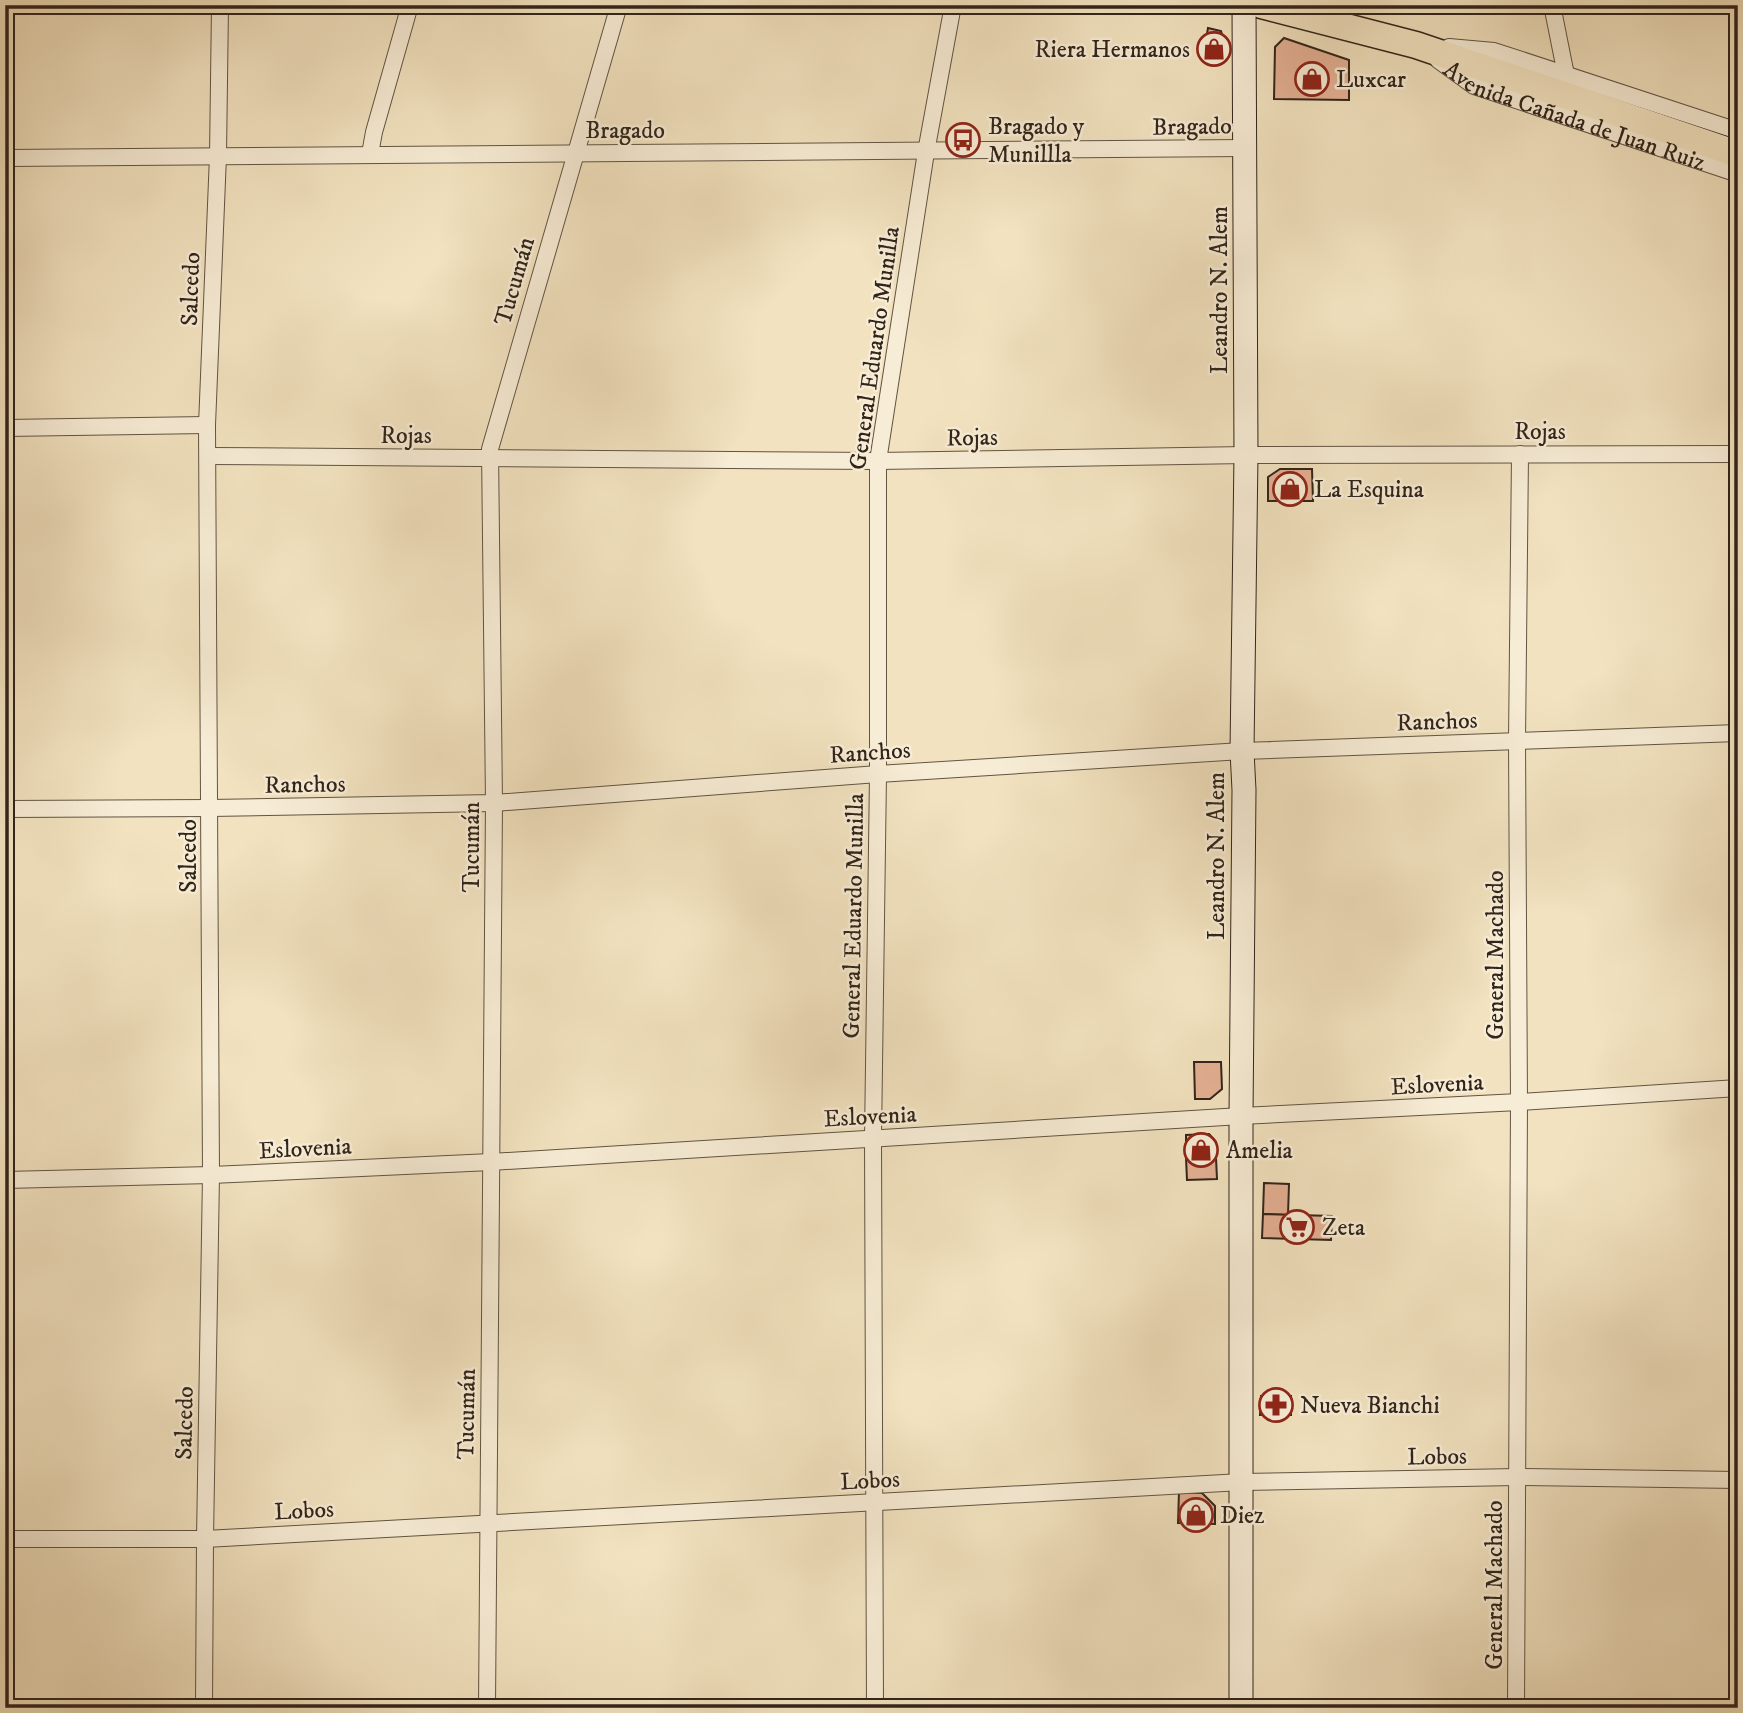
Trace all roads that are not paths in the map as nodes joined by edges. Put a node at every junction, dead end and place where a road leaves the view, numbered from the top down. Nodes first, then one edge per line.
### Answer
1 (220, 5) edge
2 (410, 5) edge
3 (619, 5) edge
4 (953, 5) edge
5 (1244, 5) edge
6 (1261, 5) edge
7 (1552, 5) edge
8 (1416, 45) junction
9 (1566, 75) junction
10 (1738, 131) edge
11 (1245, 148) junction
12 (926, 152) junction
13 (575, 153) junction
14 (370, 154) junction
15 (1738, 154) edge
16 (218, 156) junction
17 (5, 159) edge
18 (1738, 174) edge
19 (207, 425) junction
20 (5, 428) edge
21 (1520, 454) junction
22 (1738, 454) edge
23 (1246, 455) junction
24 (208, 456) junction
25 (490, 458) junction
26 (878, 461) junction
27 (1738, 733) edge
28 (1517, 741) junction
29 (1242, 751) junction
30 (878, 774) junction
31 (494, 803) junction
32 (210, 808) junction
33 (5, 810) edge
34 (1738, 1088) edge
35 (1519, 1102) junction
36 (1241, 1116) junction
37 (873, 1138) junction
38 (491, 1162) junction
39 (211, 1175) junction
40 (5, 1180) edge
41 (1517, 1477) junction
42 (1738, 1479) edge
43 (1242, 1482) junction
44 (875, 1503) junction
45 (488, 1523) junction
46 (5, 1539) edge
47 (205, 1539) junction
48 (204, 1708) edge
49 (487, 1708) edge
50 (875, 1708) edge
51 (1241, 1708) edge
52 (1516, 1708) edge

1 - 16 street, Salcedo
2 - 14 street
3 - 13 street, Tucumán
4 - 12 street, General Eduardo Munilla
5 - 11 street, Leandro N. Alem
6 - 8 main road, Avenida Cañada de Juan Ruiz
7 - 9 street
8 - 9 street, Avenida Cañada de Juan Ruiz
8 - 15 main road, Avenida Cañada de Juan Ruiz
8 - 18 street, Avenida Cañada de Juan Ruiz
9 - 10 street, Avenida Cañada de Juan Ruiz
11 - 12 street, Bragado
11 - 23 street, Leandro N. Alem
12 - 13 street, Bragado
12 - 26 street, General Eduardo Munilla
13 - 14 street, Bragado
13 - 25 street, Tucumán
14 - 16 street, Bragado
16 - 17 street, Bragado
16 - 19 street, Salcedo
19 - 20 street
19 - 24 street, Salcedo
21 - 22 street, Rojas
21 - 23 street, Rojas
21 - 28 street, General Machado
23 - 26 street, Rojas
23 - 29 street, Leandro N. Alem
24 - 25 street, Rojas
24 - 32 street, Salcedo
25 - 26 street, Rojas
25 - 31 street, Tucumán
26 - 30 street, General Eduardo Munilla
27 - 28 street, Ranchos
28 - 29 street, Ranchos
28 - 35 street, General Machado
29 - 30 street, Ranchos
29 - 36 street, Leandro N. Alem
30 - 31 street, Ranchos
30 - 37 street, General Eduardo Munilla
31 - 32 street, Ranchos
31 - 38 street, Tucumán
32 - 33 street, Ranchos
32 - 39 street, Salcedo
34 - 35 street, Eslovenia
35 - 36 street, Eslovenia
35 - 41 street, General Machado
36 - 37 street, Eslovenia
36 - 43 street, Leandro N. Alem
37 - 38 street, Eslovenia
37 - 44 street, General Eduardo Munilla
38 - 39 street, Eslovenia
38 - 45 street, Tucumán
39 - 40 street, Eslovenia
39 - 47 street, Salcedo
41 - 42 street, Lobos
41 - 43 street, Lobos
41 - 52 street, General Machado
43 - 44 street, Lobos
43 - 51 street, Leandro N. Alem
44 - 45 street, Lobos
44 - 50 street, General Eduardo Munilla
45 - 47 street, Lobos
45 - 49 street, Tucumán
46 - 47 street, Lobos
47 - 48 street, Salcedo

